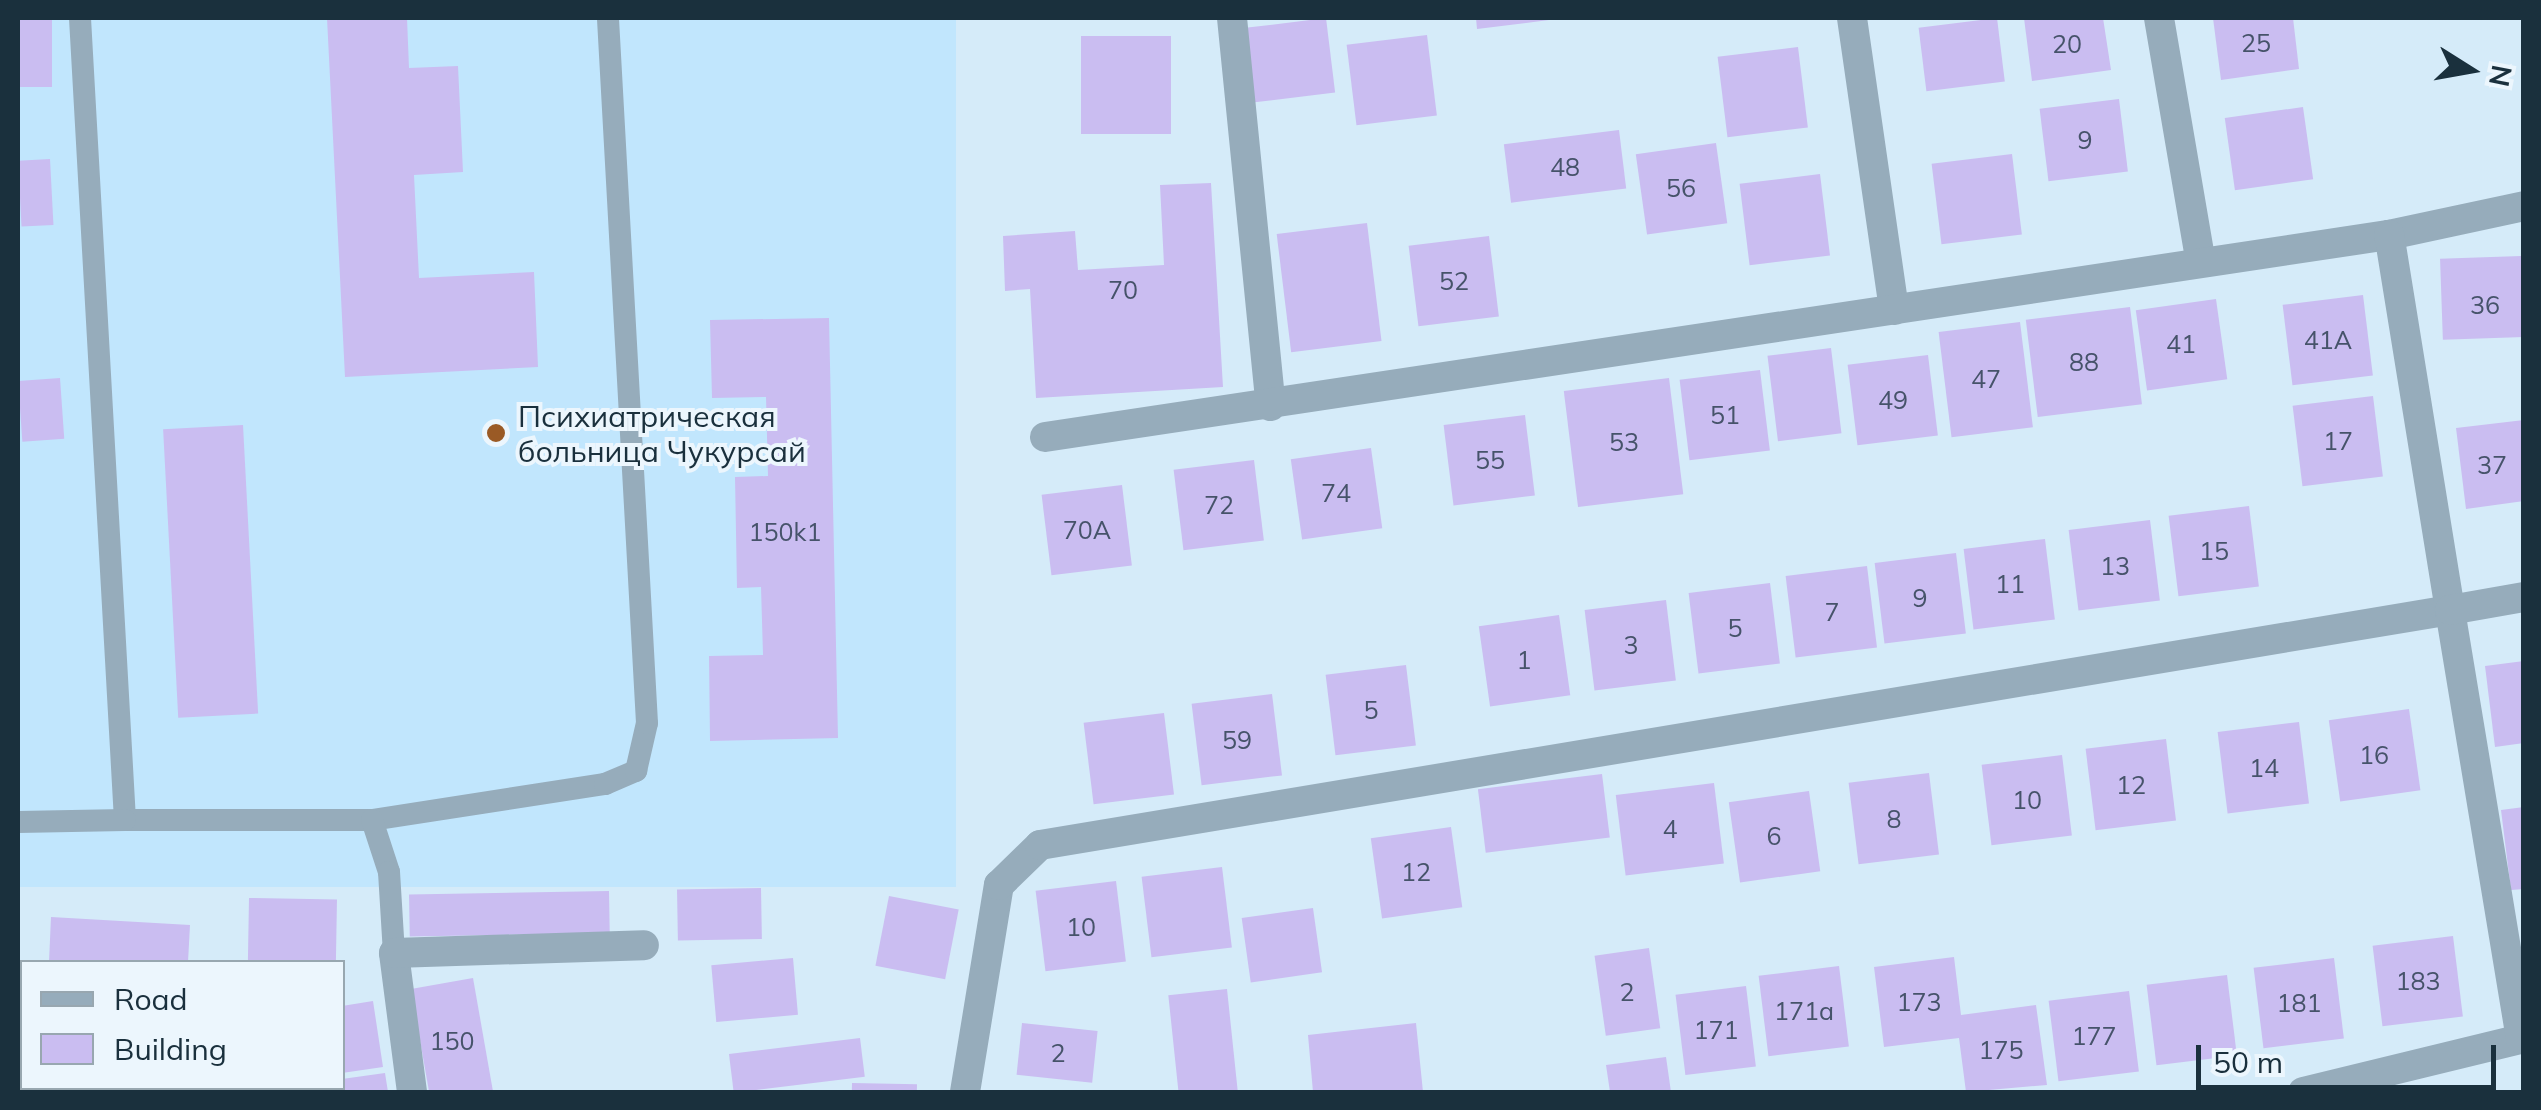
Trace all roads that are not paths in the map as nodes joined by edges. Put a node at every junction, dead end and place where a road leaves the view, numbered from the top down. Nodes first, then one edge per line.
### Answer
1 (80, 18) edge
2 (608, 18) edge
3 (1232, 18) edge
4 (1852, 18) edge
5 (2159, 18) edge
6 (2524, 206) edge
7 (2389, 235) junction
8 (2200, 258) junction
9 (1894, 310) junction
10 (1271, 406) junction
11 (1045, 436) dead end
12 (2524, 597) edge
13 (2450, 610) junction
14 (124, 820) junction
15 (372, 820) junction
16 (18, 822) edge
17 (644, 945) dead end
18 (394, 953) junction
19 (2522, 1039) edge
20 (412, 1092) edge
21 (965, 1092) edge
22 (2303, 1092) edge

1 - 14 lane
2 - 15 lane
3 - 10 street
4 - 9 street
5 - 8 street
6 - 7 street
7 - 8 street
7 - 13 street
8 - 9 street
9 - 10 street
10 - 11 street
12 - 13 street
13 - 19 street
13 - 21 street
14 - 15 lane
14 - 16 lane
15 - 18 lane
17 - 18 street
18 - 20 street
19 - 22 street

